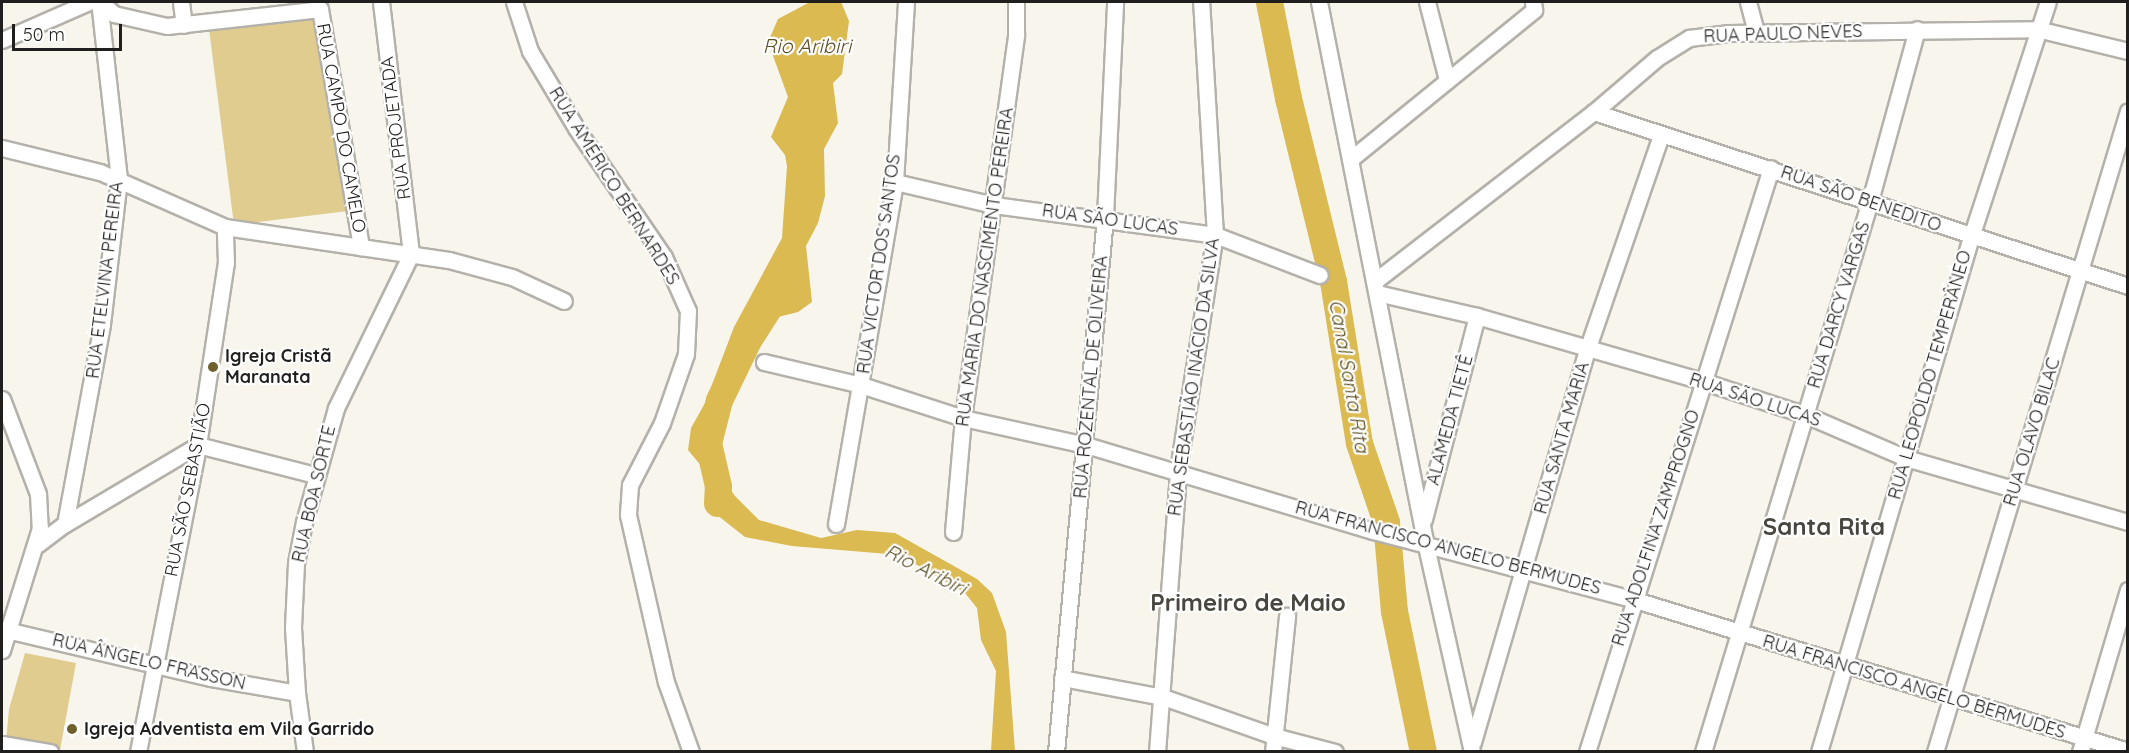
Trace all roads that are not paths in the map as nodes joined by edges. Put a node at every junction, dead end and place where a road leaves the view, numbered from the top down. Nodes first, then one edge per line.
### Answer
1 (89, 2) edge
2 (100, 2) edge
3 (181, 2) edge
4 (381, 2) edge
5 (514, 2) edge
6 (906, 2) edge
7 (1016, 2) edge
8 (1115, 2) edge
9 (1201, 2) edge
10 (1319, 2) edge
11 (1426, 2) edge
12 (1748, 2) edge
13 (2048, 2) edge
14 (1533, 6) edge
15 (184, 25) junction
16 (2037, 28) junction
17 (1917, 29) junction
18 (1756, 32) junction
19 (2, 40) edge
20 (2127, 51) edge
21 (1447, 81) junction
22 (2127, 111) edge
23 (1594, 112) junction
24 (1661, 135) junction
25 (2, 148) edge
26 (1352, 158) junction
27 (1771, 168) junction
28 (119, 179) junction
29 (895, 182) junction
30 (1870, 201) junction
31 (994, 205) junction
32 (1106, 217) junction
33 (225, 227) junction
34 (1215, 235) junction
35 (1971, 237) junction
36 (361, 247) junction
37 (411, 254) junction
38 (2080, 271) junction
39 (1320, 275) dead end
40 (2127, 286) edge
41 (1376, 287) junction
42 (564, 301) dead end
43 (1478, 316) junction
44 (1587, 350) junction
45 (764, 362) dead end
46 (1702, 381) junction
47 (861, 385) junction
48 (2, 399) edge
49 (1806, 415) junction
50 (963, 418) junction
51 (198, 445) junction
52 (1086, 445) junction
53 (1906, 458) junction
54 (1179, 470) junction
55 (315, 476) junction
56 (2013, 492) junction
57 (2127, 522) edge
58 (64, 524) junction
59 (836, 524) dead end
60 (1422, 524) junction
61 (953, 532) dead end
62 (38, 544) junction
63 (1426, 546) junction
64 (1524, 570) junction
65 (2127, 590) edge
66 (1632, 598) junction
67 (1287, 616) dead end
68 (5, 630) edge
69 (1740, 634) junction
70 (2, 650) edge
71 (155, 662) junction
72 (1846, 665) junction
73 (1062, 678) junction
74 (297, 693) junction
75 (1162, 697) junction
76 (1952, 697) junction
77 (2, 744) edge
78 (1274, 744) edge
79 (2082, 745) edge
80 (1472, 748) edge
81 (2127, 751) edge
82 (50, 752) edge
83 (138, 752) edge
84 (305, 752) edge
85 (691, 752) edge
86 (1056, 752) edge
87 (1157, 752) edge
88 (1335, 752) edge
89 (1587, 752) edge
90 (1703, 752) edge
91 (1819, 752) edge
92 (1935, 752) edge

1 - 19 street
2 - 15 street
2 - 28 street, RUA ETELVINA PEREIRA
3 - 15 street
4 - 37 street, RUA PROJETADA
5 - 85 street, RUA AMÉRICO BERNARDES
6 - 29 street, RUA VICTOR DOS SANTOS
7 - 31 street, RUA MARIA DO NASCIMENTO PEREIRA
8 - 32 street, RUA ROZENTAL DE OLIVEIRA
9 - 34 street, RUA SEBASTIÃO INÁCIO DA SILVA
10 - 26 street
11 - 21 street
12 - 18 street
13 - 16 street, RUA LEOPOLDO TEMPERÂNEO
14 - 21 street
15 - 36 street, RUA CAMPO DO CAMELO
16 - 17 street, RUA PAULO NEVES
16 - 20 street, RUA PAULO NEVES
16 - 35 street, RUA LEOPOLDO TEMPERÂNEO
17 - 18 street, RUA PAULO NEVES
17 - 30 street, RUA DARCY VARGAS
18 - 23 street, RUA PAULO NEVES
21 - 26 street
22 - 38 street, RUA OLAVO BILAC
23 - 24 street, RUA SÃO BENEDITO
23 - 41 street, RUA PAULO NEVES
24 - 27 street, RUA SÃO BENEDITO
24 - 44 street, RUA SANTA MARIA
25 - 28 street
26 - 41 street
27 - 30 street, RUA SÃO BENEDITO
27 - 46 street, RUA ADOLFINA ZAMPROGNO
28 - 33 street
28 - 58 street, RUA ETELVINA PEREIRA
29 - 31 street, RUA SÃO LUCAS
29 - 47 street, RUA VICTOR DOS SANTOS
30 - 35 street, RUA SÃO BENEDITO
30 - 49 street, RUA DARCY VARGAS
31 - 32 street, RUA SÃO LUCAS
31 - 50 street, RUA MARIA DO NASCIMENTO PEREIRA
32 - 34 street, RUA SÃO LUCAS
32 - 52 street, RUA ROZENTAL DE OLIVEIRA
33 - 36 street
33 - 51 street, RUA SÃO SEBASTIÃO
34 - 39 street, RUA SÃO LUCAS
34 - 54 street, RUA SEBASTIÃO INÁCIO DA SILVA
35 - 38 street, RUA SÃO BENEDITO
35 - 53 street, RUA LEOPOLDO TEMPERÂNEO
36 - 37 street
37 - 42 street
37 - 55 street, RUA BOA SORTE
38 - 40 street, RUA SÃO BENEDITO
38 - 56 street, RUA OLAVO BILAC
41 - 43 street, RUA SÃO LUCAS
41 - 60 street
43 - 44 street, RUA SÃO LUCAS
43 - 60 street, ALAMEDA TIETÊ
44 - 46 street, RUA SÃO LUCAS
44 - 64 street, RUA SANTA MARIA
45 - 47 street, RUA FRANCISCO ANGELO BERMUDES
46 - 49 street, RUA SÃO LUCAS
46 - 66 street, RUA ADOLFINA ZAMPROGNO
47 - 50 street, RUA FRANCISCO ANGELO BERMUDES
47 - 59 street, RUA VICTOR DOS SANTOS
48 - 62 street
49 - 53 street, RUA SÃO LUCAS
49 - 69 street, RUA DARCY VARGAS
50 - 52 street, RUA FRANCISCO ANGELO BERMUDES
50 - 61 street, RUA MARIA DO NASCIMENTO PEREIRA
51 - 55 street
51 - 58 street
51 - 71 street, RUA SÃO SEBASTIÃO
52 - 54 street, RUA FRANCISCO ANGELO BERMUDES
52 - 73 street, RUA ROZENTAL DE OLIVEIRA
53 - 56 street, RUA SÃO LUCAS
53 - 72 street, RUA LEOPOLDO TEMPERÂNEO
54 - 63 street, RUA FRANCISCO ANGELO BERMUDES
54 - 75 street, RUA SEBASTIÃO INÁCIO DA SILVA
55 - 74 street, RUA BOA SORTE
56 - 57 street, RUA SÃO LUCAS
56 - 76 street, RUA OLAVO BILAC
58 - 62 street
60 - 63 street
62 - 68 street
63 - 64 street, RUA FRANCISCO ANGELO BERMUDES
63 - 80 street
64 - 66 street, RUA FRANCISCO ANGELO BERMUDES
64 - 80 street, RUA SANTA MARIA
65 - 79 street
66 - 69 street, RUA FRANCISCO ANGELO BERMUDES
66 - 89 street, RUA ADOLFINA ZAMPROGNO
67 - 78 street
68 - 70 street
68 - 71 street, RUA ÂNGELO FRASSON
69 - 72 street, RUA FRANCISCO ANGELO BERMUDES
69 - 90 street, RUA DARCY VARGAS
71 - 74 street, RUA ÂNGELO FRASSON
71 - 83 street, RUA SÃO SEBASTIÃO
72 - 76 street, RUA FRANCISCO ANGELO BERMUDES
72 - 91 street, RUA LEOPOLDO TEMPERÂNEO
73 - 75 street
73 - 86 street, RUA ROZENTAL DE OLIVEIRA
74 - 84 street, RUA BOA SORTE
75 - 78 street
75 - 87 street, RUA SEBASTIÃO INÁCIO DA SILVA
76 - 79 street, RUA FRANCISCO ANGELO BERMUDES
76 - 92 street, RUA OLAVO BILAC
77 - 82 street
78 - 88 street
79 - 81 street, RUA FRANCISCO ANGELO BERMUDES

